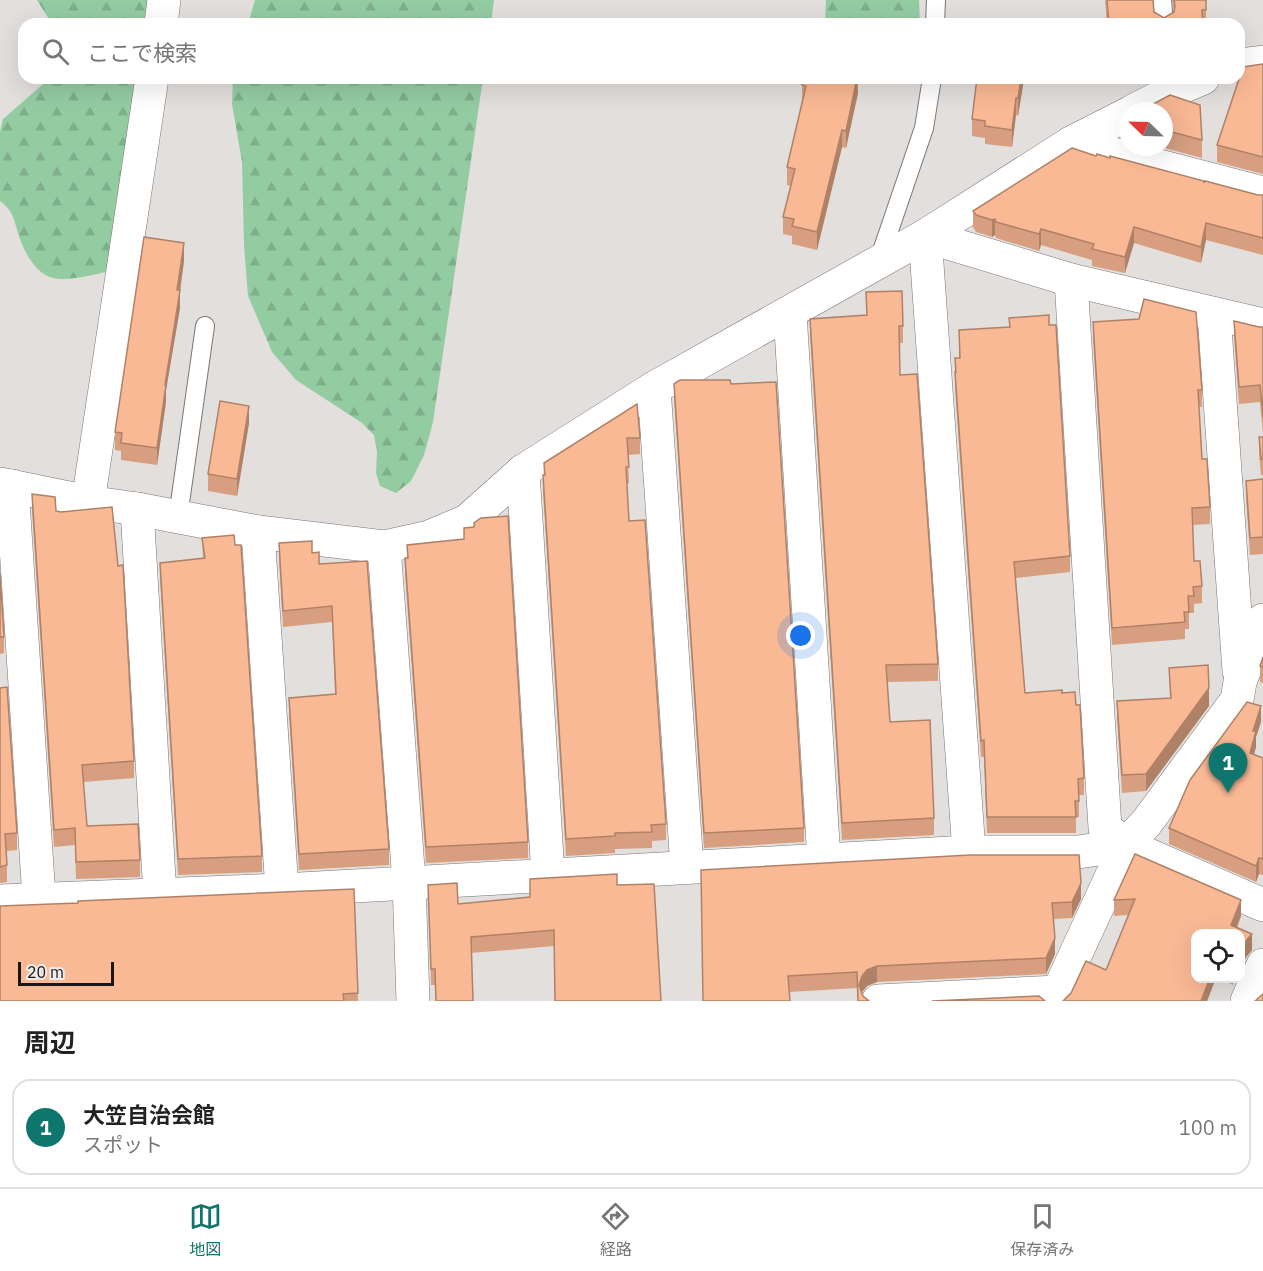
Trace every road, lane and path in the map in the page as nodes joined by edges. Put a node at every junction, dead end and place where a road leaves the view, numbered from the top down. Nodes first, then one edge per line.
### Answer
1 (164, 0) edge
2 (936, 0) edge
3 (1162, 0) edge
4 (162, 18) edge
5 (935, 18) edge
6 (1164, 18) edge
7 (1263, 62) edge
8 (1245, 64) edge
9 (152, 84) edge
10 (931, 84) edge
11 (1170, 85) edge
12 (1146, 102) edge
13 (1119, 119) edge
14 (1071, 143) junction
15 (1263, 194) edge
16 (925, 236) junction
17 (878, 263) junction
18 (1071, 280) junction
19 (790, 313) junction
20 (1214, 314) junction
21 (205, 326) dead end
22 (1263, 326) edge
23 (654, 388) junction
24 (523, 471) junction
25 (6, 485) edge
26 (88, 502) junction
27 (137, 509) junction
28 (178, 516) junction
29 (258, 532) junction
30 (384, 547) junction
31 (1263, 620) edge
32 (1244, 695) junction
33 (1126, 845) junction
34 (969, 852) junction
35 (824, 860) junction
36 (687, 867) junction
37 (548, 874) junction
38 (409, 882) junction
39 (282, 890) junction
40 (160, 895) junction
41 (39, 898) junction
42 (0, 902) edge
43 (1263, 905) edge
44 (1263, 965) edge
45 (1056, 996) edge
46 (413, 1001) edge
47 (878, 1001) edge
48 (1247, 1001) edge

1 - 4 street
2 - 5 lane
3 - 6 lane
7 - 8 street
9 - 26 street
10 - 17 lane
11 - 12 street
13 - 14 street
14 - 15 street
14 - 16 street
16 - 17 street
16 - 18 street
16 - 34 street
17 - 19 street
18 - 20 street
18 - 33 street
19 - 23 street
19 - 35 street
20 - 22 street
20 - 32 street
21 - 28 lane
23 - 24 street
23 - 36 street
24 - 30 street
24 - 37 street
25 - 26 street
25 - 41 street
26 - 27 street
27 - 28 street
27 - 40 street
28 - 29 street
29 - 30 street
29 - 39 street
30 - 38 street
31 - 32 street
32 - 33 street
33 - 34 street
33 - 43 street
33 - 45 street
34 - 35 street
35 - 36 street
36 - 37 street
37 - 38 street
38 - 39 street
38 - 46 street
39 - 40 street
40 - 41 street
41 - 42 street
44 - 48 street
45 - 47 street

